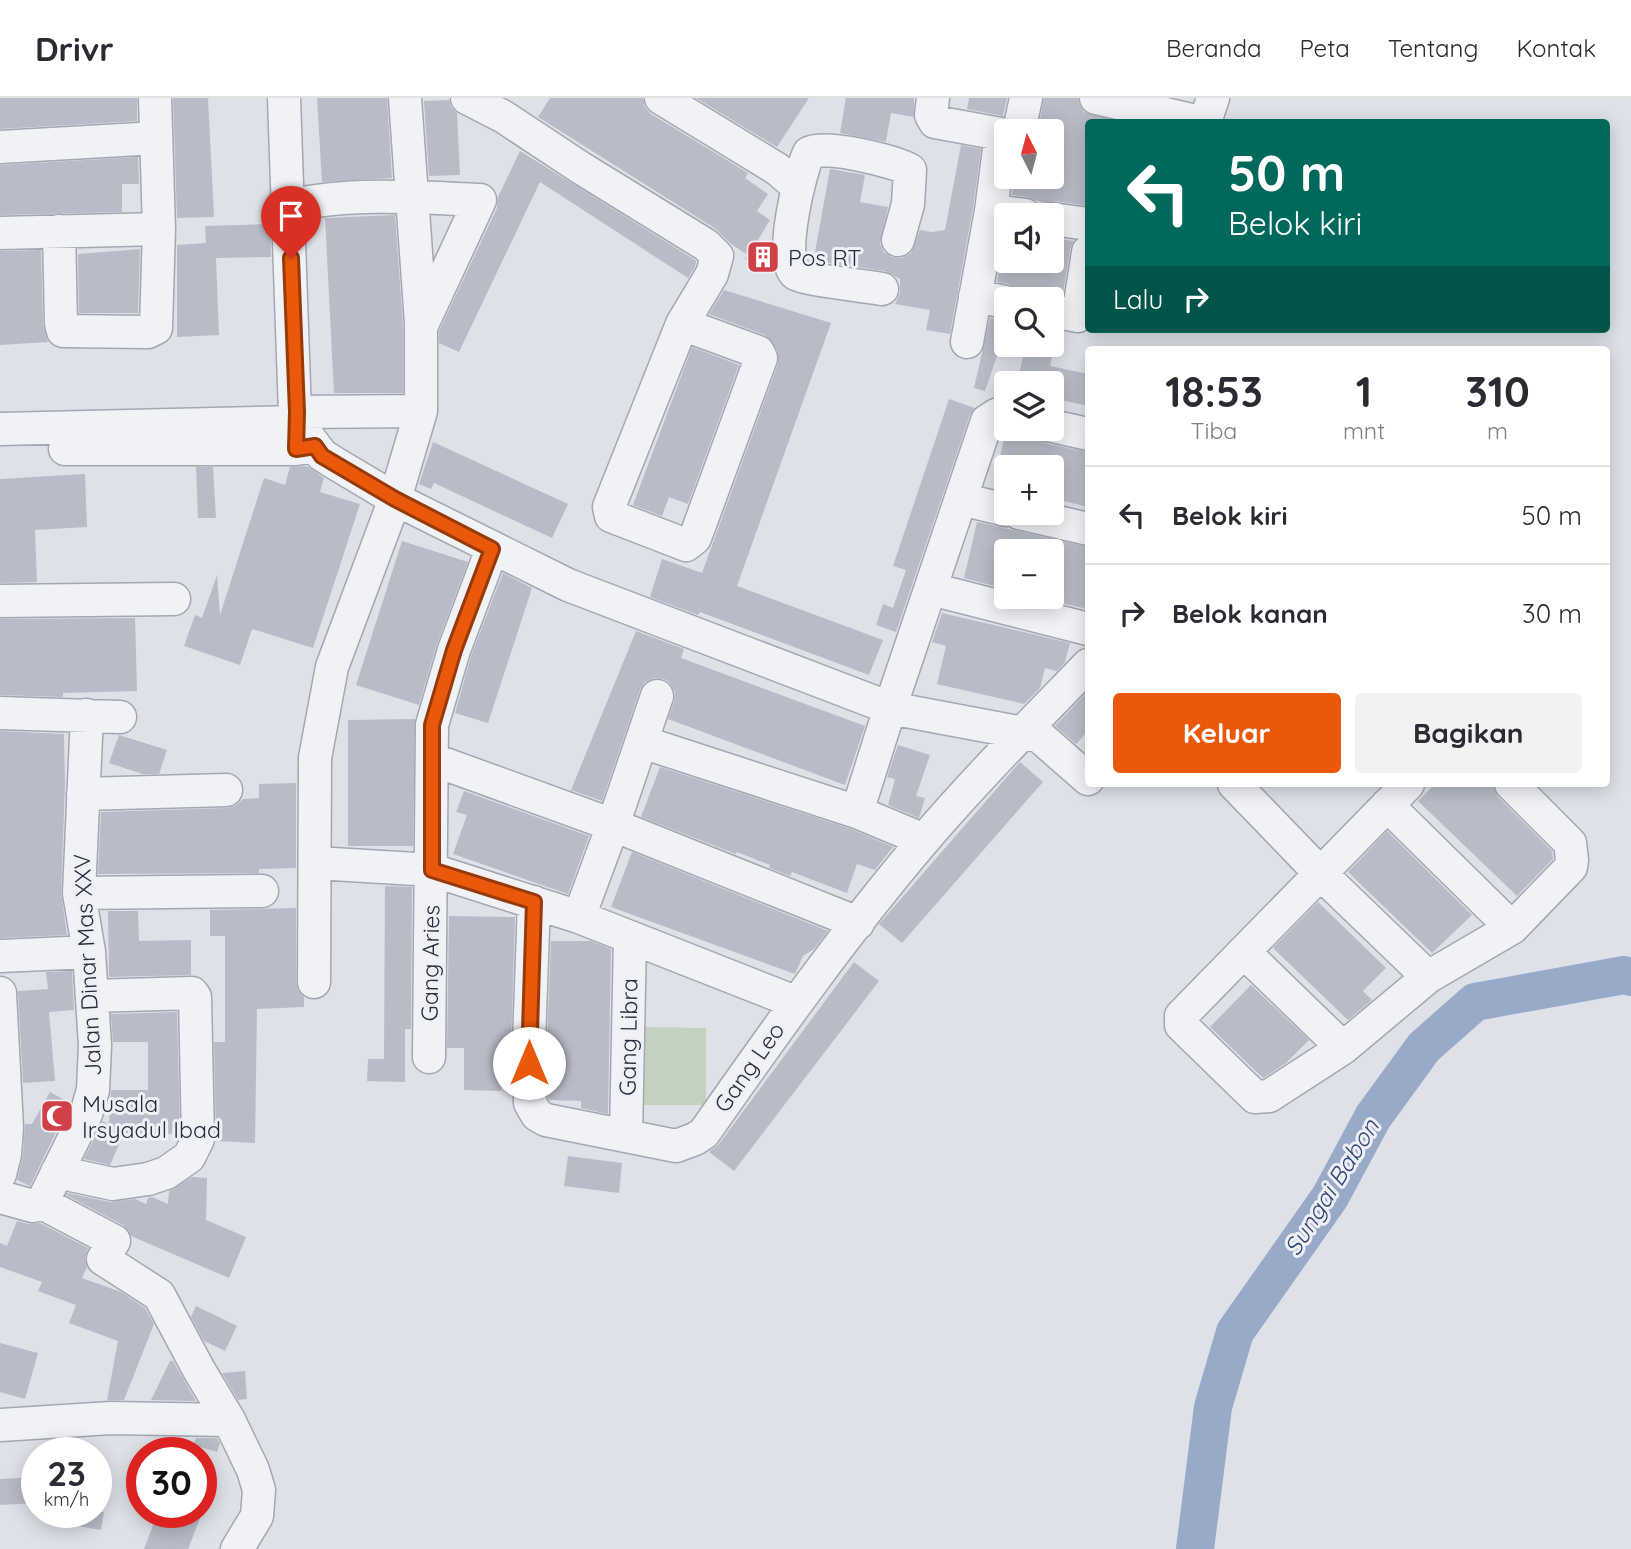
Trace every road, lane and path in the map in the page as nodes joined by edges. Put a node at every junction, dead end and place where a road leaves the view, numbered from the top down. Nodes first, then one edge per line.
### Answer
1 (155, 98) edge
2 (284, 98) edge
3 (405, 98) edge
4 (467, 98) edge
5 (661, 98) edge
6 (933, 98) edge
7 (1026, 98) edge
8 (1096, 98) edge
9 (1213, 98) edge
10 (511, 107) edge
11 (1016, 119) edge
12 (1190, 119) edge
13 (1204, 119) edge
14 (994, 131) edge
15 (156, 138) junction
16 (0, 147) edge
17 (797, 186) junction
18 (996, 189) edge
19 (412, 196) junction
20 (289, 206) junction
21 (991, 211) junction
22 (994, 211) edge
23 (1064, 221) edge
24 (1085, 224) edge
25 (159, 229) junction
26 (59, 231) junction
27 (0, 233) edge
28 (898, 240) dead end
29 (1085, 271) edge
30 (882, 289) dead end
31 (975, 296) junction
32 (994, 300) edge
33 (1064, 313) edge
34 (682, 324) junction
35 (422, 327) junction
36 (967, 342) dead end
37 (421, 411) junction
38 (994, 417) edge
39 (0, 429) edge
40 (1064, 429) edge
41 (301, 432) junction
42 (1085, 433) edge
43 (0, 449) edge
44 (395, 499) junction
45 (961, 499) junction
46 (994, 507) edge
47 (1064, 523) edge
48 (1085, 528) edge
49 (492, 549) junction
50 (931, 589) junction
51 (174, 599) dead end
52 (0, 601) edge
53 (1085, 628) edge
54 (1085, 668) edge
55 (657, 696) dead end
56 (890, 708) junction
57 (0, 713) edge
58 (87, 715) junction
59 (120, 718) dead end
60 (1022, 733) junction
61 (642, 742) junction
62 (433, 760) junction
63 (1085, 776) edge
64 (1237, 787) edge
65 (1514, 787) edge
66 (226, 790) dead end
67 (83, 794) junction
68 (1398, 795) edge
69 (857, 813) junction
70 (613, 825) junction
71 (924, 840) junction
72 (316, 863) junction
73 (432, 870) junction
74 (1320, 873) junction
75 (262, 891) dead end
76 (79, 893) junction
77 (534, 902) junction
78 (579, 917) junction
79 (858, 923) junction
80 (1512, 928) junction
81 (630, 937) junction
82 (1244, 952) junction
83 (89, 953) junction
84 (0, 956) edge
85 (1429, 977) junction
86 (314, 982) dead end
87 (0, 993) edge
88 (92, 996) junction
89 (795, 1002) junction
90 (1343, 1048) junction
91 (429, 1057) dead end
92 (3, 1120) edge
93 (626, 1136) junction
94 (57, 1172) junction
95 (0, 1174) edge
96 (0, 1197) edge
97 (41, 1203) junction
98 (229, 1420) junction
99 (0, 1425) edge
100 (237, 1549) edge

1 - 15 street
2 - 20 street
3 - 19 street
4 - 10 street
5 - 17 street
6 - 14 street
7 - 11 street
8 - 12 street
9 - 13 street
10 - 34 street
15 - 16 street
15 - 25 street
17 - 28 street
17 - 30 street
18 - 21 street
19 - 20 street
19 - 35 street
19 - 35 street
20 - 41 street
21 - 22 street
21 - 31 street
23 - 24 street
25 - 26 street
25 - 26 street
26 - 27 street
29 - 33 street
31 - 32 street
31 - 36 street
34 - 34 street
35 - 37 street
37 - 41 street
37 - 44 street
38 - 45 street
39 - 41 street
40 - 42 street
41 - 43 street
41 - 44 street
44 - 49 street
44 - 72 street
45 - 46 street
45 - 50 street
47 - 48 street
49 - 56 street
49 - 62 street, Gang Aries
50 - 53 street
50 - 56 street
51 - 52 street
54 - 60 street, Gang Leo
55 - 61 street
56 - 60 street
56 - 69 street
57 - 58 street
58 - 59 street
58 - 67 street, Jalan Dinar Mas XXV
60 - 63 street
60 - 71 street, Gang Leo
61 - 69 street
61 - 70 street
62 - 70 street
62 - 73 street, Gang Aries
64 - 74 street
65 - 80 street
66 - 67 street
67 - 76 street, Jalan Dinar Mas XXV
68 - 74 street
68 - 80 street
69 - 71 street
70 - 78 street
70 - 79 street
71 - 79 street, Gang Leo
72 - 73 street
72 - 86 street
73 - 77 street
73 - 91 street, Gang Aries
74 - 82 street
74 - 85 street
75 - 76 street
76 - 83 street, Jalan Dinar Mas XXV
77 - 78 street
77 - 93 street
78 - 81 street
79 - 89 street, Gang Leo
80 - 85 street
81 - 89 street
81 - 93 street, Gang Libra
82 - 90 street
82 - 90 street
83 - 84 street
83 - 88 street, Jalan Dinar Mas XXV
85 - 90 street
87 - 92 street
88 - 94 street, Jalan Dinar Mas XXV
88 - 94 street
89 - 93 street, Gang Leo
92 - 95 street
94 - 97 street, Jalan Dinar Mas XXV
96 - 97 street
97 - 98 street
98 - 99 street
98 - 100 street

